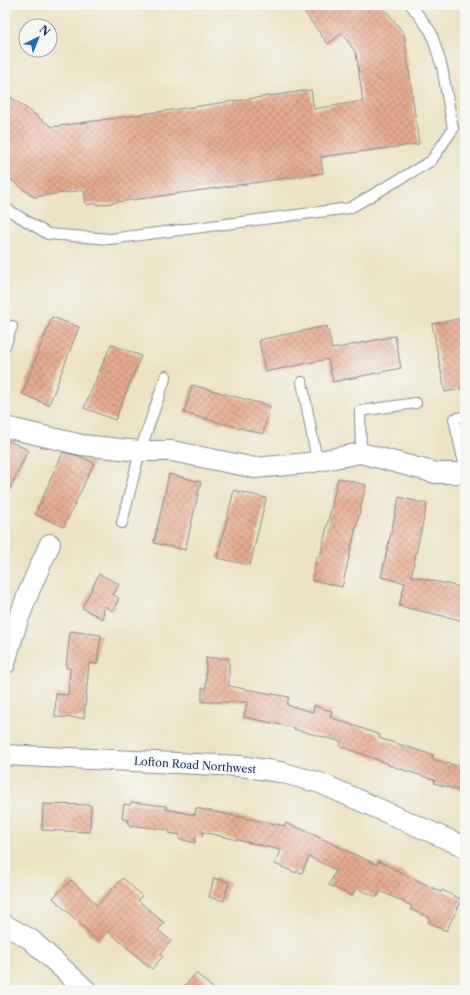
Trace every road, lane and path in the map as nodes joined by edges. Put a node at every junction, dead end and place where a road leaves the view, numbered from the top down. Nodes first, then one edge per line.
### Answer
1 (411, 5) edge
2 (5, 208) edge
3 (12, 326) dead end
4 (5, 346) edge
5 (166, 376) dead end
6 (302, 382) dead end
7 (416, 403) dead end
8 (465, 416) edge
9 (5, 426) edge
10 (140, 451) junction
11 (361, 453) junction
12 (317, 461) junction
13 (465, 468) edge
14 (465, 473) edge
15 (122, 523) dead end
16 (50, 544) dead end
17 (5, 664) edge
18 (5, 754) edge
19 (465, 847) edge
20 (5, 925) edge
21 (86, 990) edge

1 - 2 lane
3 - 4 lane
5 - 10 lane
6 - 12 lane
7 - 11 lane
8 - 13 lane
9 - 10 street
10 - 12 street
10 - 15 lane
11 - 12 street
11 - 14 street
16 - 17 street
18 - 19 street, Lofton Road Northwest
20 - 21 street

